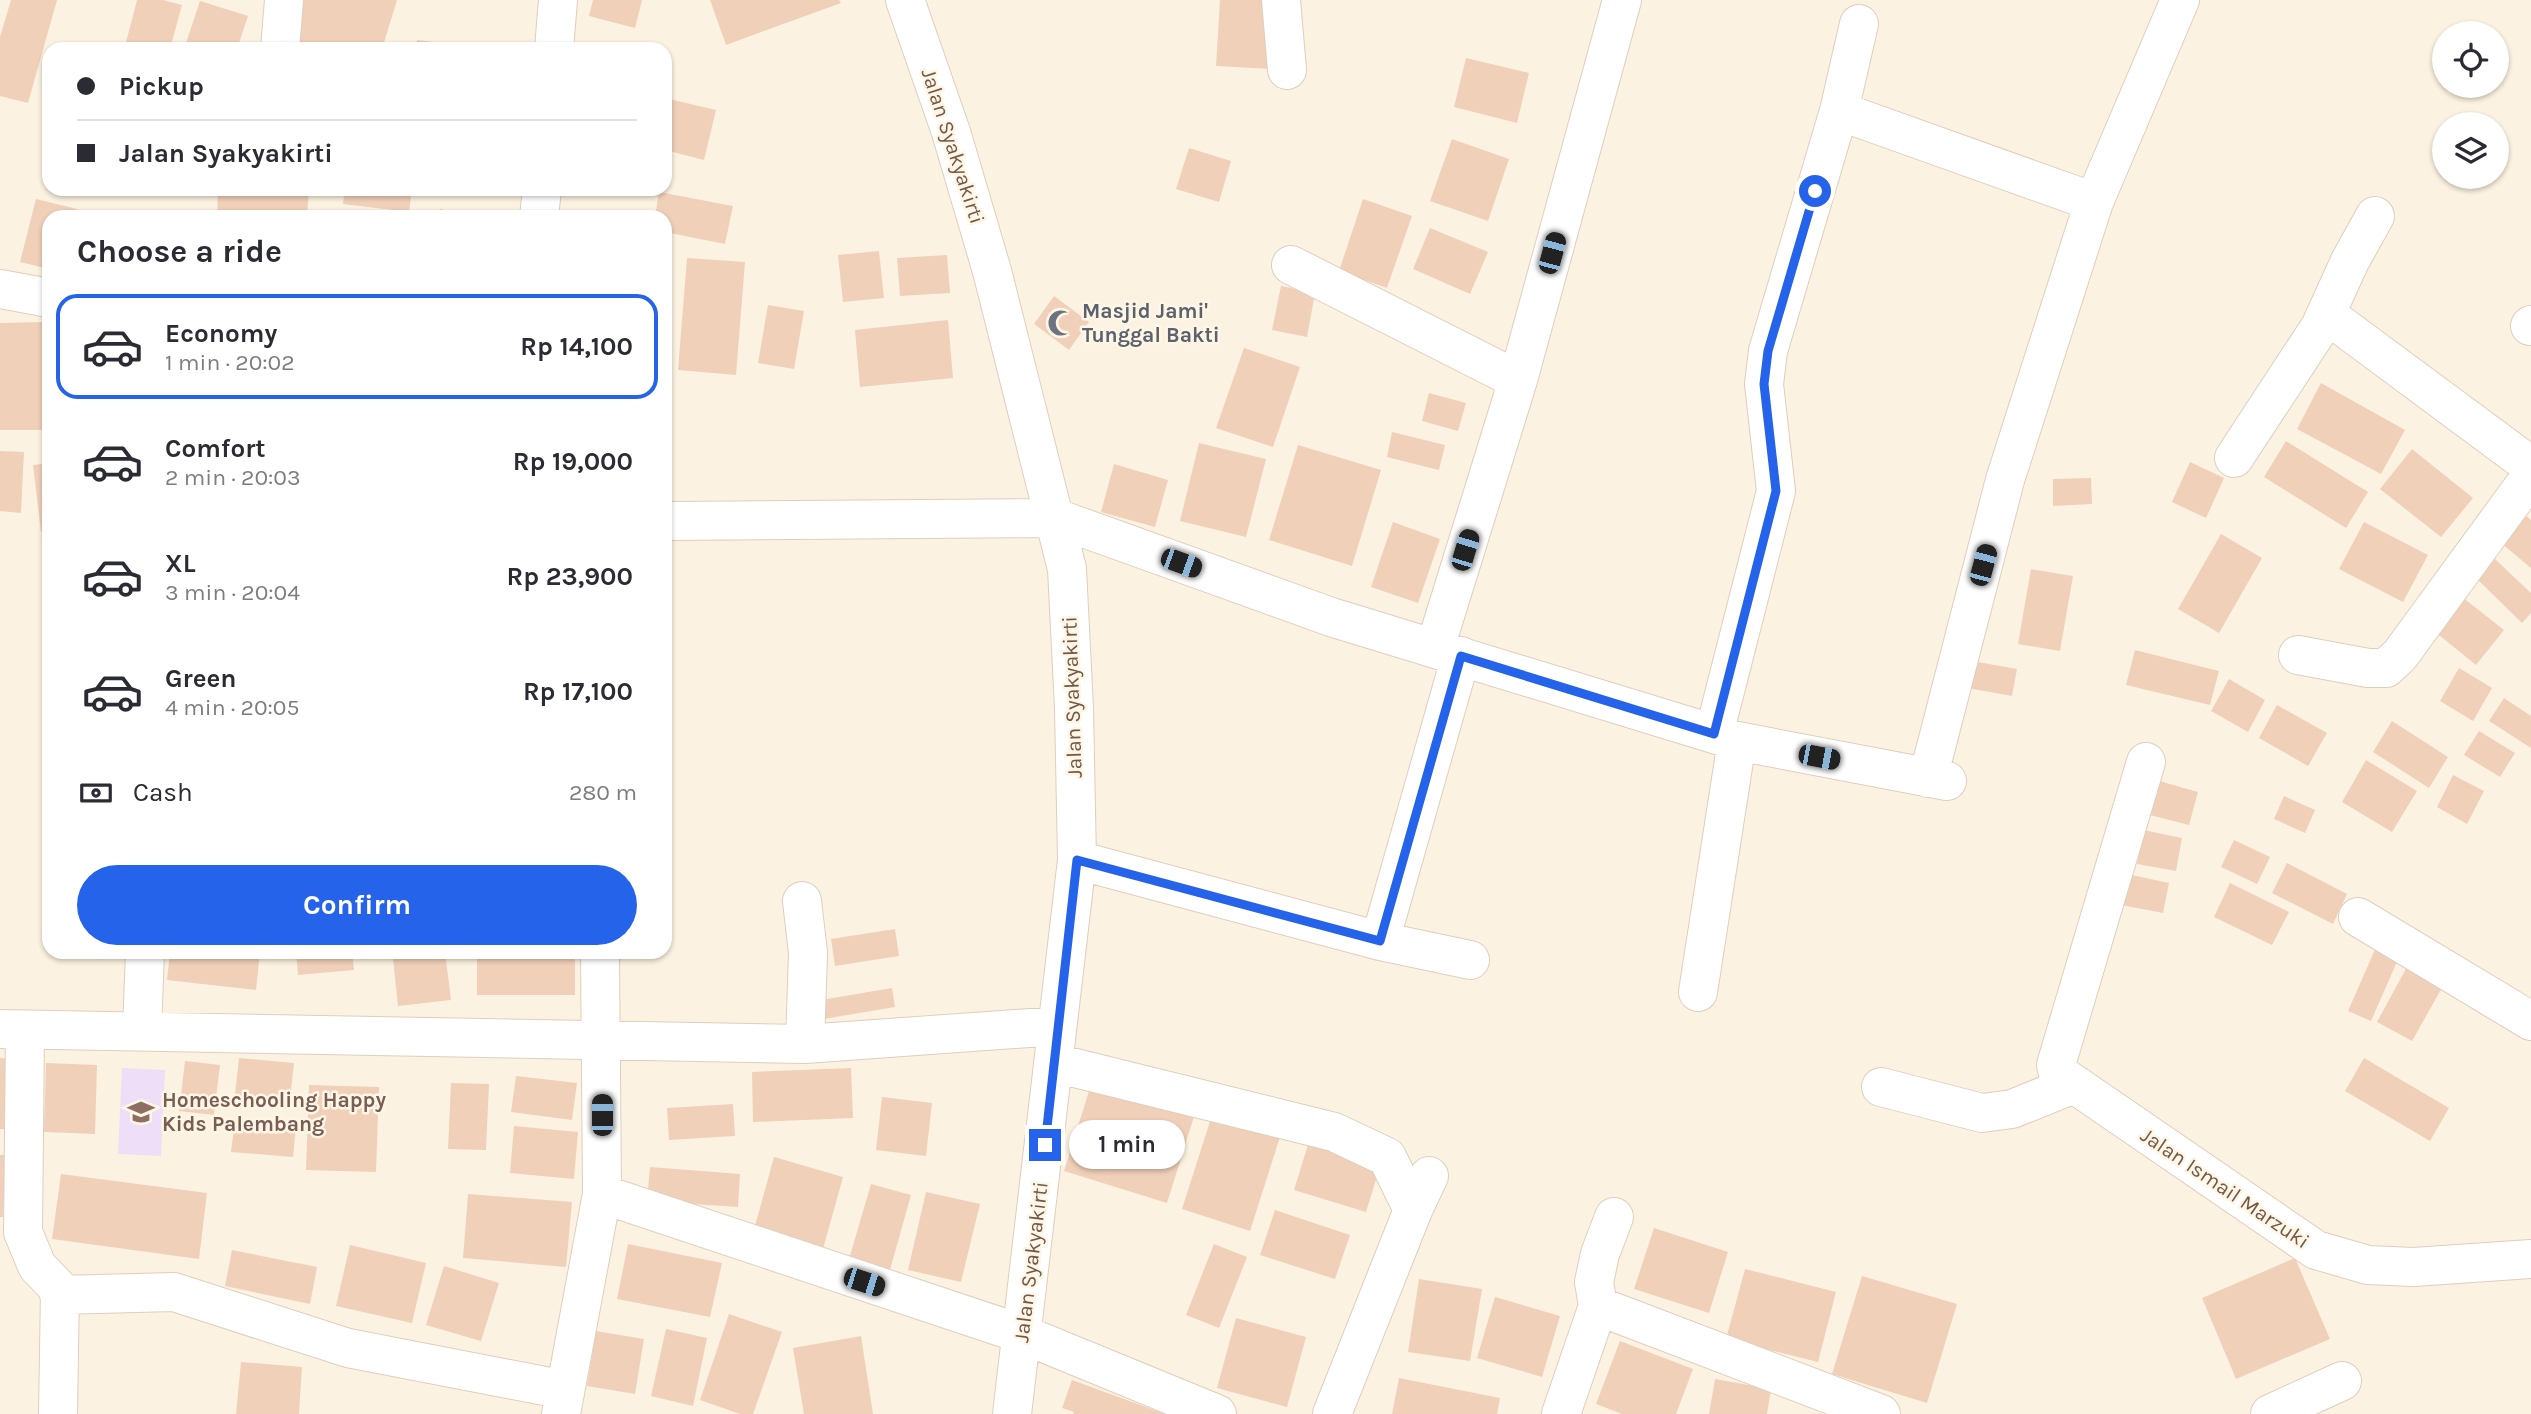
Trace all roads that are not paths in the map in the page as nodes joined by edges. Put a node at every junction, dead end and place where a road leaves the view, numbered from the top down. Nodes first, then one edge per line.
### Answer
1 (284, 0) edge
2 (558, 0) edge
3 (905, 0) edge
4 (1281, 0) edge
5 (1622, 0) edge
6 (2180, 0) edge
7 (1859, 24) dead end
8 (281, 42) edge
9 (555, 42) edge
10 (1287, 70) dead end
11 (1839, 111) junction
12 (2094, 202) junction
13 (2375, 216) dead end
14 (1291, 265) dead end
15 (0, 289) edge
16 (42, 297) edge
17 (2326, 314) junction
18 (1518, 380) junction
19 (2234, 458) dead end
20 (2531, 466) edge
21 (2531, 476) edge
22 (1056, 518) junction
23 (672, 521) edge
24 (1448, 652) junction
25 (2298, 655) dead end
26 (1726, 737) junction
27 (2146, 762) dead end
28 (1077, 860) junction
29 (802, 901) dead end
30 (2358, 917) dead end
31 (1380, 941) junction
32 (145, 959) edge
33 (600, 959) edge
34 (1470, 960) dead end
35 (1698, 992) dead end
36 (2531, 1021) edge
37 (1057, 1026) junction
38 (12, 1029) edge
39 (142, 1030) junction
40 (601, 1039) junction
41 (805, 1044) junction
42 (1055, 1063) junction
43 (2066, 1079) junction
44 (1881, 1087) dead end
45 (602, 1194) junction
46 (1614, 1217) dead end
47 (2531, 1259) edge
48 (59, 1295) junction
49 (1598, 1306) junction
50 (1022, 1334) junction
51 (2342, 1381) dead end
52 (563, 1402) edge
53 (58, 1414) edge
54 (1012, 1414) edge
55 (1217, 1414) edge
56 (1332, 1414) edge
57 (1561, 1414) edge
58 (1881, 1414) edge
59 (2270, 1414) edge

1 - 8 street
2 - 9 street
3 - 22 street, Jalan Syakyakirti
4 - 10 street
5 - 18 street
6 - 12 street
7 - 11 street
11 - 12 street
11 - 26 street
12 - 26 street
13 - 17 street
14 - 18 street
15 - 16 street
17 - 19 street
17 - 20 street
18 - 24 street
21 - 25 street
22 - 23 street
22 - 24 street
22 - 28 street, Jalan Syakyakirti
24 - 26 street
24 - 31 street
26 - 35 street
27 - 43 street
28 - 31 street
28 - 37 street, Jalan Syakyakirti
29 - 41 street
30 - 36 street
31 - 34 street
32 - 39 street
33 - 40 street
37 - 41 street
37 - 42 street, Jalan Syakyakirti
38 - 39 street
38 - 48 street
39 - 40 street
40 - 41 street
40 - 45 street
42 - 50 street, Jalan Syakyakirti
42 - 56 street
43 - 44 street
43 - 47 street, Jalan Ismail Marzuki
45 - 50 street
45 - 52 street
46 - 49 street
48 - 52 street
48 - 53 street
49 - 57 street
49 - 58 street
50 - 54 street, Jalan Syakyakirti
50 - 55 street
51 - 59 street

